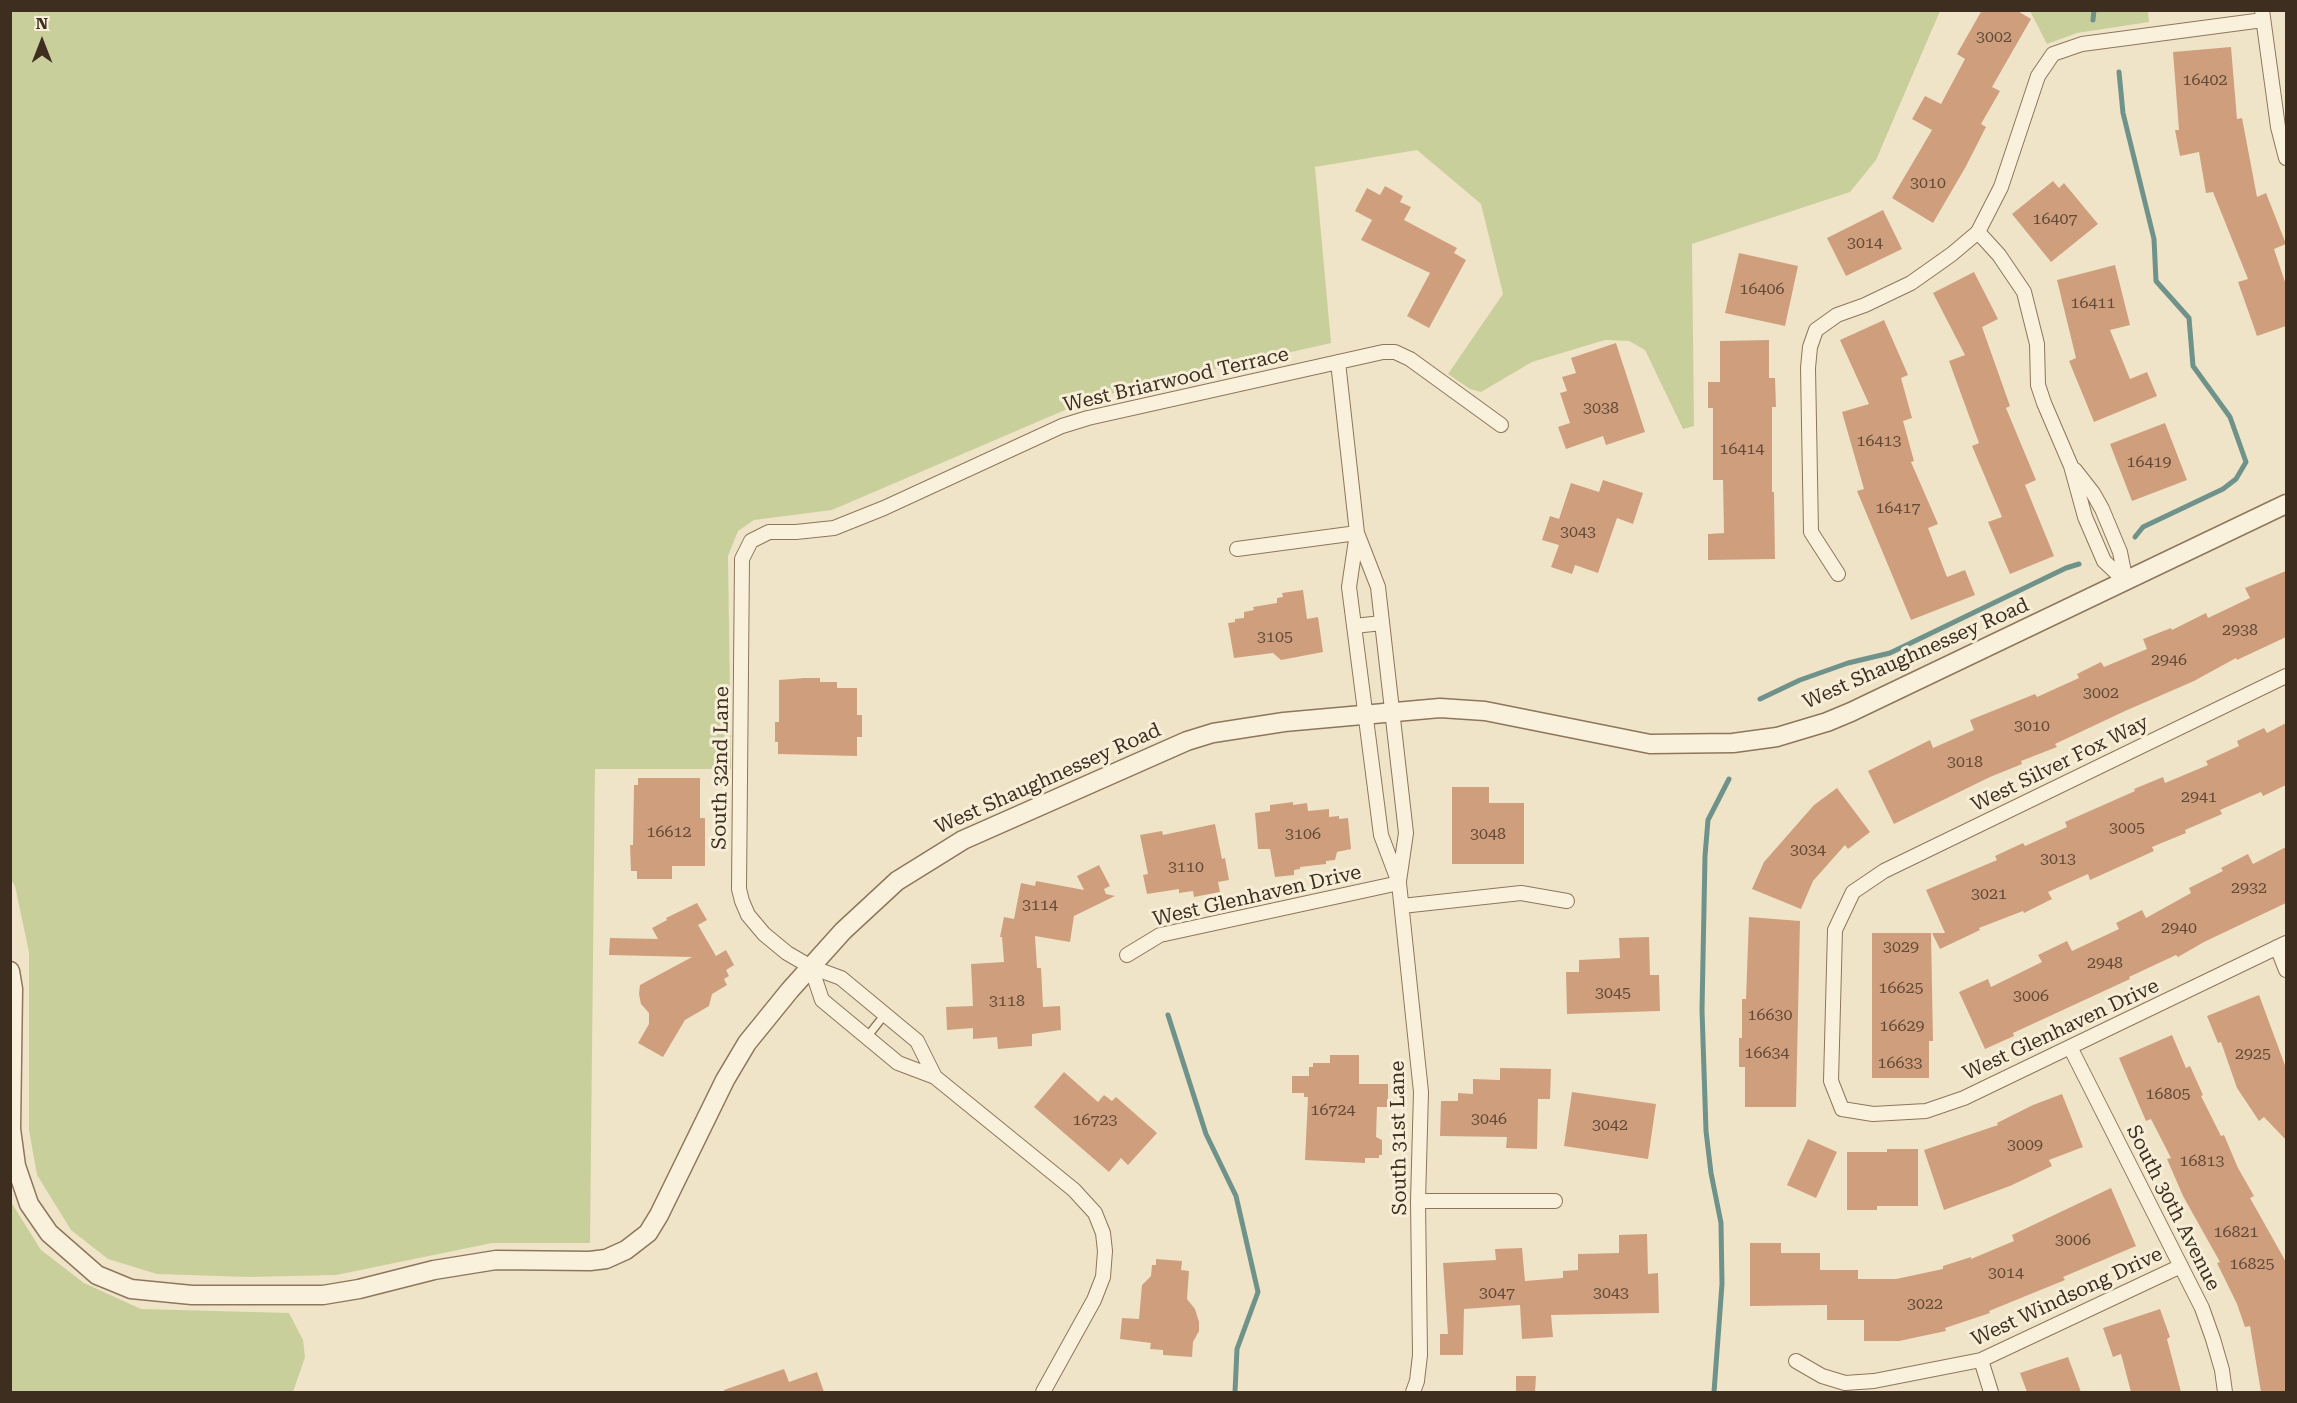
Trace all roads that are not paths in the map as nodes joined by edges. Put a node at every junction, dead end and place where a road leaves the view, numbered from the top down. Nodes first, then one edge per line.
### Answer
1 (2263, 15) edge
2 (2286, 158) edge
3 (1978, 232) junction
4 (1338, 362) junction
5 (1501, 425) dead end
6 (2286, 504) edge
7 (1357, 533) junction
8 (751, 541) joint
9 (1237, 549) dead end
10 (1838, 574) dead end
11 (2126, 582) junction
12 (1382, 623) junction
13 (1354, 626) junction
14 (2286, 676) edge
15 (1392, 711) junction
16 (1365, 714) junction
17 (1401, 790) junction
18 (1375, 792) junction
19 (1399, 883) junction
20 (1567, 901) dead end
21 (1402, 906) junction
22 (2282, 945) edge
23 (1127, 955) dead end
24 (811, 967) junction
25 (2286, 970) edge
26 (10, 971) edge
27 (886, 1013) junction
28 (867, 1038) junction
29 (2070, 1047) junction
30 (935, 1077) junction
31 (1842, 1108) joint
32 (1555, 1201) dead end
33 (1418, 1202) junction
34 (2181, 1266) junction
35 (1796, 1360) dead end
36 (1982, 1360) junction
37 (1043, 1392) edge
38 (1413, 1392) edge
39 (1991, 1392) edge
40 (2225, 1392) edge

1 - 2 street
1 - 3 street
3 - 10 street
3 - 11 street
4 - 5 street, West Briarwood Terrace
4 - 7 street, South 31st Lane
4 - 8 street, West Briarwood Terrace
6 - 11 street, West Shaughnessey Road
7 - 9 street
7 - 12 street, South 31st Lane
7 - 13 street, South 31st Lane
8 - 24 street, South 32nd Lane
11 - 15 street, West Shaughnessey Road
12 - 13 street
12 - 15 street, South 31st Lane
13 - 16 street, South 31st Lane
14 - 31 street, West Silver Fox Way
15 - 16 street, West Shaughnessey Road
15 - 17 street, South 31st Lane
16 - 18 street, South 31st Lane
16 - 24 street, West Shaughnessey Road
17 - 18 street
17 - 19 street, South 31st Lane
18 - 19 street, South 31st Lane
19 - 21 street, South 31st Lane
19 - 23 street, West Glenhaven Drive
20 - 21 street
21 - 33 street, South 31st Lane
22 - 25 street
22 - 29 street, West Glenhaven Drive
24 - 26 street, West Shaughnessey Road
24 - 27 street, South 32nd Lane
24 - 28 street, South 32nd Lane
27 - 28 lane
27 - 30 street, South 32nd Lane
28 - 30 street, South 32nd Lane
29 - 31 street, West Glenhaven Drive
29 - 34 street, South 30th Avenue
30 - 37 street, South 32nd Lane
32 - 33 street
33 - 38 street, South 31st Lane
34 - 36 street, West Windsong Drive
34 - 40 street, South 30th Avenue
35 - 36 street, West Windsong Drive
36 - 39 street

